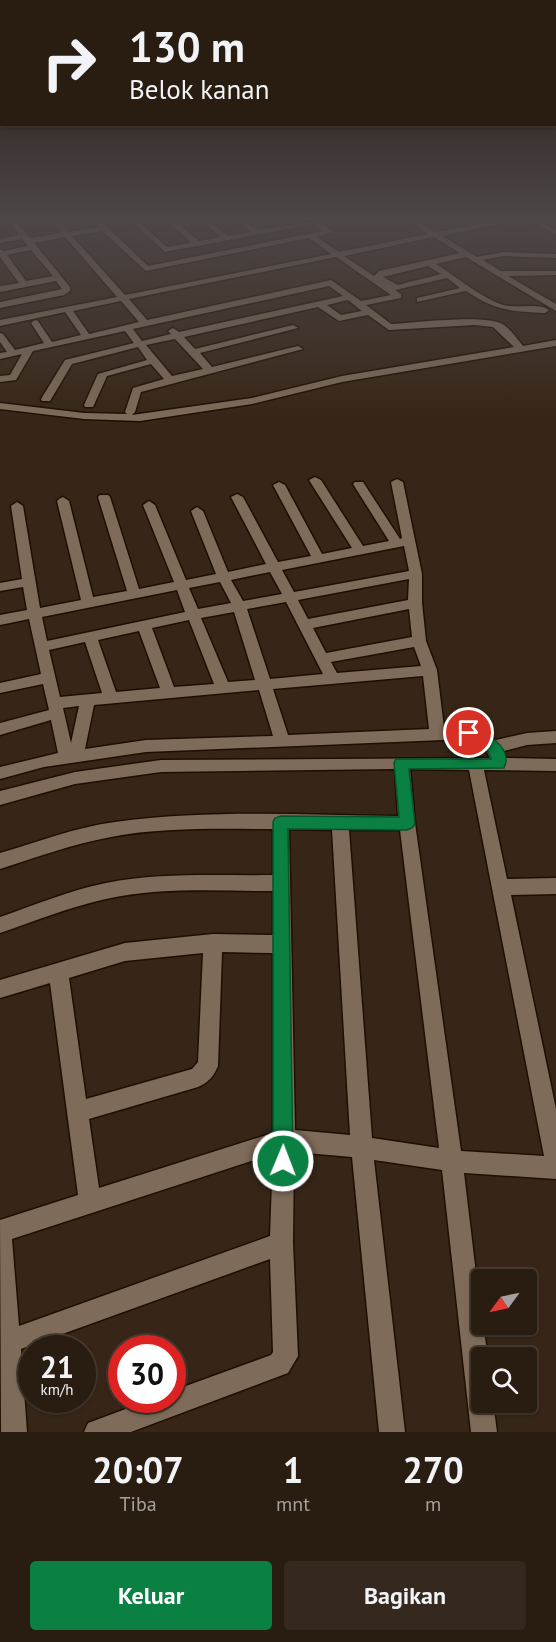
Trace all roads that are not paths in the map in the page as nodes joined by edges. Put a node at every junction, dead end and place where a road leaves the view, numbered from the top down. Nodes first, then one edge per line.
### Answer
1 (66, 288) edge
2 (115, 288) edge
3 (188, 288) edge
4 (219, 288) edge
5 (309, 288) edge
6 (339, 288) edge
7 (388, 288) edge
8 (469, 288) joint
9 (512, 288) edge
10 (522, 288) edge
11 (202, 292) dead end
12 (350, 297) junction
13 (126, 300) junction
14 (420, 300) dead end
15 (320, 304) junction
16 (361, 304) junction
17 (0, 305) edge
18 (556, 309) edge
19 (545, 310) junction
20 (69, 312) junction
21 (369, 312) junction
22 (163, 320) junction
23 (20, 322) junction
24 (0, 323) edge
25 (34, 323) junction
26 (145, 323) junction
27 (127, 328) junction
28 (293, 328) dead end
29 (0, 331) edge
30 (0, 336) edge
31 (86, 336) junction
32 (178, 336) junction
33 (556, 343) edge
34 (140, 344) junction
35 (50, 345) junction
36 (520, 348) junction
37 (30, 349) junction
38 (298, 349) dead end
39 (194, 352) junction
40 (13, 353) junction
41 (0, 356) edge
42 (153, 361) junction
43 (210, 370) junction
44 (0, 379) edge
45 (170, 381) junction
46 (46, 399) dead end
47 (89, 405) dead end
48 (0, 406) edge
49 (130, 412) dead end
50 (315, 480) dead end
51 (397, 482) dead end
52 (359, 484) dead end
53 (279, 485) dead end
54 (104, 497) dead end
55 (237, 497) dead end
56 (63, 501) dead end
57 (149, 505) dead end
58 (17, 506) dead end
59 (197, 511) dead end
60 (403, 542) junction
61 (359, 550) junction
62 (318, 558) junction
63 (416, 574) junction
64 (223, 576) junction
65 (30, 582) junction
66 (179, 584) junction
67 (0, 587) edge
68 (134, 593) junction
69 (88, 602) junction
70 (415, 603) junction
71 (239, 606) junction
72 (34, 613) junction
73 (192, 615) junction
74 (0, 620) edge
75 (144, 625) junction
76 (304, 625) junction
77 (90, 636) junction
78 (419, 641) junction
79 (41, 647) junction
80 (322, 659) junction
81 (430, 670) junction
82 (47, 678) junction
83 (333, 679) junction
84 (265, 685) junction
85 (0, 687) edge
86 (224, 689) junction
87 (169, 693) junction
88 (111, 698) junction
89 (88, 700) junction
90 (55, 708) junction
91 (0, 729) edge
92 (437, 735) junction
93 (556, 737) edge
94 (282, 740) junction
95 (487, 741) junction
96 (71, 757) junction
97 (402, 763) junction
98 (475, 763) junction
99 (499, 764) junction
100 (556, 765) edge
101 (0, 773) edge
102 (0, 798) edge
103 (281, 822) junction
104 (340, 822) junction
105 (407, 824) junction
106 (0, 861) edge
107 (281, 883) junction
108 (556, 886) edge
109 (500, 887) junction
110 (0, 925) edge
111 (213, 942) junction
112 (282, 944) junction
113 (58, 970) junction
114 (0, 989) edge
115 (78, 1112) junction
116 (284, 1140) junction
117 (362, 1147) junction
118 (452, 1161) junction
119 (556, 1161) edge
120 (556, 1168) edge
121 (90, 1202) junction
122 (0, 1232) edge
123 (281, 1243) junction
124 (7, 1342) junction
125 (14, 1432) edge
126 (97, 1432) edge
127 (392, 1432) edge
128 (484, 1432) edge

1 - 17 street
2 - 13 street
3 - 13 street
4 - 11 street
5 - 22 street
6 - 12 street
7 - 16 street
8 - 14 street
8 - 19 street
9 - 19 street
10 - 18 street
12 - 15 street
12 - 16 street
13 - 20 street
13 - 26 street
15 - 21 street
15 - 32 street
16 - 21 street
18 - 19 street
20 - 23 street
20 - 25 street
20 - 31 street
21 - 36 street
22 - 26 street
22 - 32 street
23 - 24 street
23 - 25 street
23 - 29 street
25 - 35 street
26 - 27 street
27 - 31 street
27 - 34 street
28 - 39 street
30 - 40 street
31 - 35 street
32 - 34 street
32 - 39 street
33 - 36 street
34 - 42 street
34 - 46 street
35 - 37 street
36 - 48 street
37 - 40 street
37 - 44 street
38 - 43 street
39 - 43 street
40 - 41 street
42 - 45 street
42 - 47 street
43 - 45 street
45 - 49 street
50 - 61 street
51 - 60 street
52 - 60 street
53 - 62 street
54 - 68 street
55 - 76 street
56 - 69 street
57 - 66 street
58 - 65 street
59 - 64 street
60 - 61 street
60 - 63 street
61 - 62 street
62 - 64 street
63 - 70 street
63 - 71 street
64 - 66 street
64 - 71 street
65 - 67 street
65 - 72 street
66 - 68 street
66 - 73 street
68 - 69 street
69 - 72 street
70 - 76 street
70 - 78 street
71 - 73 street
71 - 84 street
72 - 74 street
72 - 79 street
73 - 75 street
73 - 86 street
75 - 77 street
75 - 87 street
76 - 80 street
77 - 79 street
77 - 88 street
78 - 80 street
78 - 81 street
79 - 82 street
80 - 83 street
81 - 83 street
81 - 92 street
82 - 85 street
82 - 90 street
83 - 84 street
84 - 86 street
84 - 94 street
86 - 87 street
87 - 88 street
88 - 89 street
89 - 90 street
89 - 96 street
90 - 91 street
90 - 96 street
92 - 94 street
92 - 95 street
93 - 95 street
94 - 96 street
95 - 99 street
96 - 101 street
97 - 98 street
97 - 102 street
97 - 105 street
98 - 99 street
98 - 109 street
99 - 100 street
103 - 104 street
103 - 106 street
103 - 107 street
104 - 105 street
104 - 117 street
105 - 118 street
107 - 110 street
107 - 112 street
108 - 109 street
109 - 119 street
111 - 112 street
111 - 113 street
111 - 115 street
112 - 116 street
113 - 114 street
113 - 115 street
115 - 121 street
116 - 117 street
116 - 121 street
116 - 123 street
117 - 118 street
117 - 127 street
118 - 120 street
118 - 128 street
121 - 122 street
122 - 124 street
123 - 124 street
123 - 126 street
124 - 125 street

